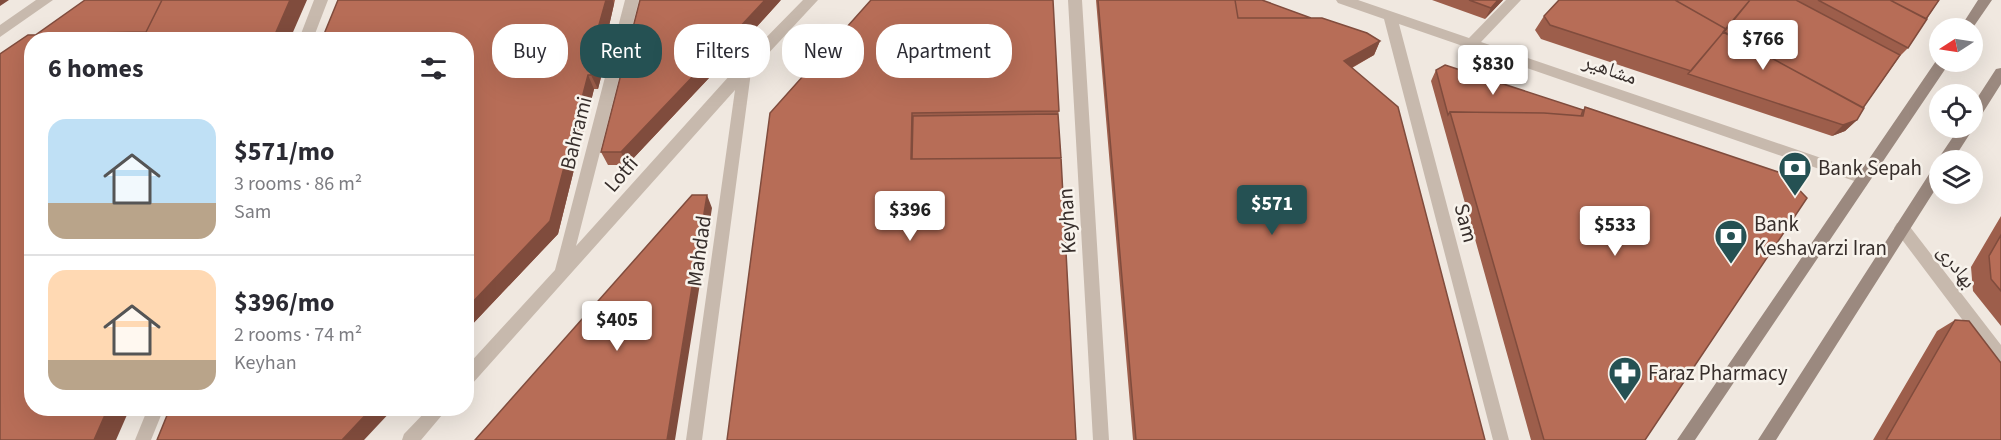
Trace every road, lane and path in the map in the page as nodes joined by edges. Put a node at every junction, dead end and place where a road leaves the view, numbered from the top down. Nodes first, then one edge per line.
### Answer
1 (46, 0) edge
2 (321, 0) edge
3 (632, 0) edge
4 (811, 0) edge
5 (1075, 0) edge
6 (1343, 0) edge
7 (1514, 0) edge
8 (1985, 0) edge
9 (1390, 16) junction
10 (1973, 18) edge
11 (309, 32) edge
12 (2, 33) edge
13 (770, 42) edge
14 (1471, 44) junction
15 (1936, 72) edge
16 (736, 78) edge
17 (744, 78) edge
18 (1999, 81) edge
19 (1983, 103) edge
20 (1863, 178) junction
21 (1929, 186) edge
22 (1902, 228) junction
23 (561, 277) junction
24 (2001, 358) edge
25 (474, 370) edge
26 (153, 416) edge
27 (432, 416) edge
28 (143, 440) edge
29 (410, 440) edge
30 (694, 440) edge
31 (1101, 440) edge
32 (1501, 440) edge
33 (1685, 440) edge
34 (1766, 440) edge

1 - 12 street
2 - 11 street
3 - 23 street, Bahrami
4 - 13 street, Lotfi
5 - 31 street, Keyhan
6 - 9 street, مشاهیر
7 - 14 street
8 - 10 main road
9 - 14 street, مشاهیر
9 - 32 street, Sam
14 - 20 street, مشاهیر
15 - 20 main road
16 - 23 street, Lotfi
17 - 30 street, Mahdad
18 - 19 main road
20 - 33 main road
21 - 22 main road
22 - 24 street, بهادری
22 - 34 main road
23 - 25 street, Lotfi
26 - 28 street
27 - 29 street

